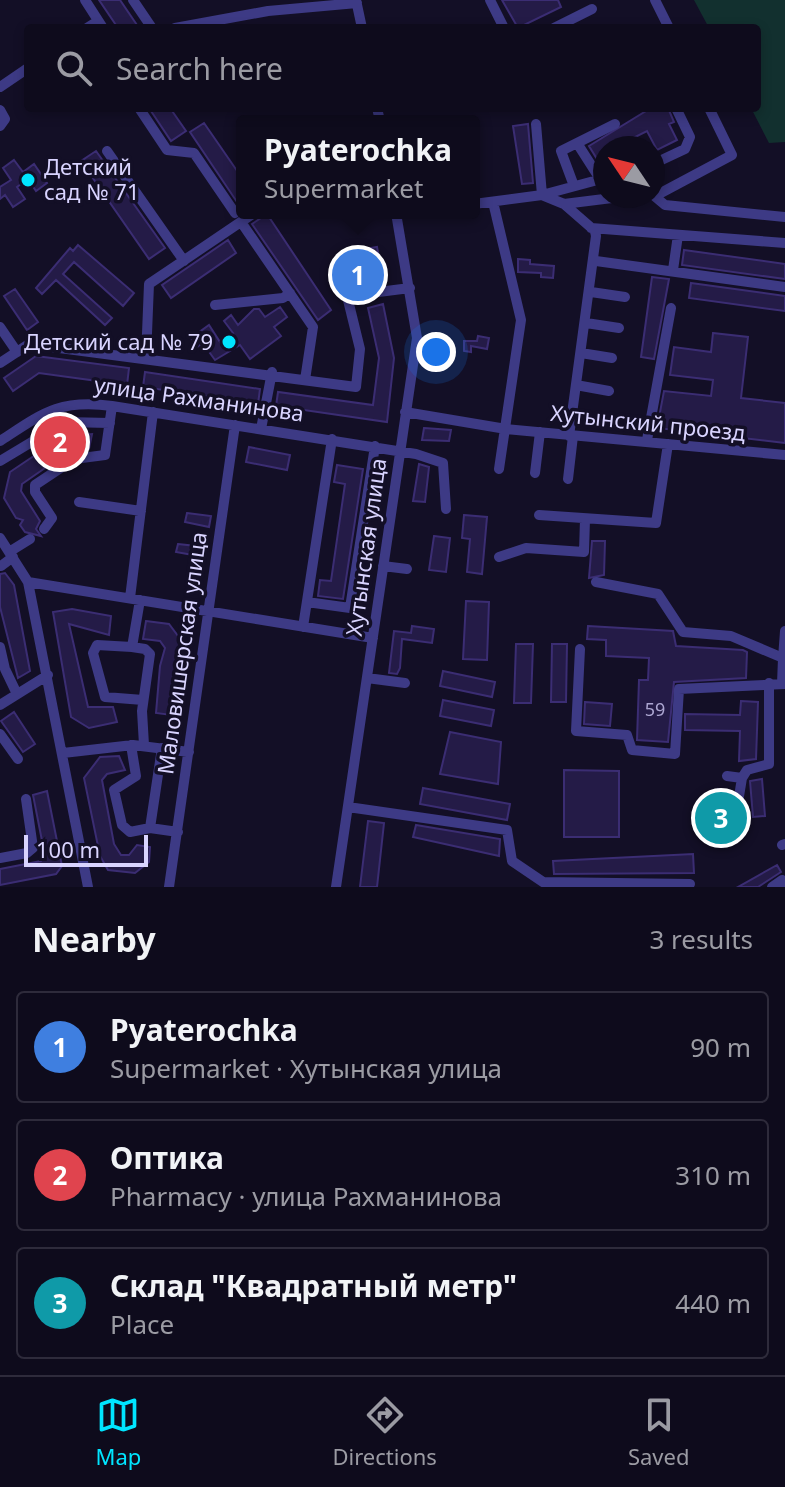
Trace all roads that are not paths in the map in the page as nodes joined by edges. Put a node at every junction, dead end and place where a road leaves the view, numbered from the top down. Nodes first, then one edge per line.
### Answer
1 (85, 0) edge
2 (133, 0) edge
3 (253, 0) edge
4 (490, 0) edge
5 (655, 0) edge
6 (356, 1) edge
7 (266, 6) edge
8 (592, 9) dead end
9 (255, 14) junction
10 (101, 24) edge
11 (149, 24) edge
12 (198, 24) edge
13 (361, 24) edge
14 (502, 24) edge
15 (562, 24) edge
16 (667, 24) edge
17 (24, 71) edge
18 (0, 87) edge
19 (0, 110) edge
20 (142, 112) edge
21 (678, 112) edge
22 (711, 112) edge
23 (536, 124) dead end
24 (615, 124) dead end
25 (0, 126) edge
26 (577, 143) junction
27 (107, 151) dead end
28 (665, 158) edge
29 (593, 166) edge
30 (593, 181) edge
31 (574, 186) junction
32 (665, 190) edge
33 (542, 195) junction
34 (593, 200) edge
35 (493, 202) junction
36 (480, 203) edge
37 (564, 204) junction
38 (665, 205) edge
39 (236, 212) edge
40 (785, 217) edge
41 (245, 219) edge
42 (397, 219) edge
43 (241, 222) junction
44 (589, 227) junction
45 (678, 235) junction
46 (785, 243) edge
47 (184, 261) junction
48 (596, 261) junction
49 (673, 270) junction
50 (785, 287) edge
51 (410, 288) junction
52 (591, 292) junction
53 (290, 293) junction
54 (625, 297) dead end
55 (215, 305) dead end
56 (671, 308) dead end
57 (586, 323) junction
58 (0, 327) edge
59 (619, 328) dead end
60 (17, 352) junction
61 (581, 353) junction
62 (146, 358) junction
63 (612, 358) dead end
64 (0, 363) edge
65 (272, 373) junction
66 (305, 380) junction
67 (576, 385) junction
68 (609, 391) dead end
69 (112, 406) junction
70 (153, 412) junction
71 (405, 412) junction
72 (110, 423) junction
73 (235, 425) junction
74 (261, 429) junction
75 (506, 429) junction
76 (540, 432) junction
77 (571, 436) junction
78 (332, 439) junction
79 (0, 440) edge
80 (647, 440) junction
81 (668, 444) junction
82 (375, 446) junction
83 (401, 450) junction
84 (785, 455) edge
85 (0, 461) edge
86 (499, 469) dead end
87 (535, 473) dead end
88 (568, 479) dead end
89 (79, 502) dead end
90 (446, 509) dead end
91 (141, 511) junction
92 (539, 515) dead end
93 (585, 519) junction
94 (44, 529) dead end
95 (0, 538) edge
96 (30, 539) dead end
97 (11, 554) junction
98 (499, 557) dead end
99 (1, 566) edge
100 (383, 566) junction
101 (407, 569) dead end
102 (28, 582) junction
103 (596, 582) dead end
104 (135, 599) junction
105 (307, 602) junction
106 (208, 611) junction
107 (303, 627) junction
108 (785, 631) edge
109 (373, 638) junction
110 (0, 647) edge
111 (132, 647) junction
112 (580, 649) dead end
113 (783, 658) junction
114 (48, 675) junction
115 (367, 678) junction
116 (405, 683) dead end
117 (769, 683) junction
118 (784, 684) edge
119 (17, 694) junction
120 (143, 700) junction
121 (0, 705) edge
122 (0, 734) edge
123 (131, 745) junction
124 (144, 745) junction
125 (162, 748) junction
126 (189, 752) junction
127 (63, 753) junction
128 (18, 759) dead end
129 (727, 776) dead end
130 (742, 778) junction
131 (26, 799) dead end
132 (348, 807) junction
133 (150, 828) junction
134 (178, 832) junction
135 (733, 833) dead end
136 (0, 858) edge
137 (690, 884) dead end
138 (785, 885) edge
139 (87, 887) edge
140 (99, 887) edge
141 (169, 887) edge
142 (336, 887) edge
143 (772, 887) edge

1 - 10 street
2 - 11 street
3 - 9 street
4 - 14 street
5 - 16 street
6 - 7 street
6 - 13 street
7 - 9 street
8 - 15 street
9 - 12 street
17 - 18 street
19 - 25 street
20 - 39 street
21 - 28 street
22 - 32 street
23 - 33 street
24 - 26 street
26 - 29 street
26 - 31 street
27 - 47 street
30 - 31 street
31 - 33 street
33 - 35 street
33 - 37 street
34 - 37 street
35 - 36 street
35 - 75 street
37 - 44 street
38 - 40 street
41 - 43 street
42 - 51 street, Хутынская улица
43 - 47 street
43 - 53 street
44 - 45 street
44 - 48 street
45 - 46 street
45 - 49 street
47 - 62 street
48 - 49 street
48 - 52 street
49 - 50 street
51 - 66 street
51 - 71 street, Хутынская улица
52 - 54 street
52 - 57 street
53 - 55 street
53 - 66 street
56 - 80 street
57 - 59 street
57 - 61 street
58 - 60 street
60 - 62 street
60 - 64 street
61 - 63 street
61 - 67 street
62 - 65 street
65 - 66 street
65 - 74 street
67 - 68 street
67 - 77 street
69 - 70 street, улица Рахманинова
69 - 72 street
69 - 79 street, улица Рахманинова
70 - 73 street, улица Рахманинова
70 - 91 street
71 - 75 street, Хутынский проезд
71 - 83 street, Хутынская улица
72 - 85 street
72 - 94 street
73 - 74 street, улица Рахманинова
73 - 106 street, Маловишерская улица
74 - 78 street, улица Рахманинова
75 - 76 street, Хутынский проезд
75 - 86 street
76 - 77 street, Хутынский проезд
76 - 87 street
77 - 80 street, Хутынский проезд
77 - 88 street
78 - 82 street, улица Рахманинова
78 - 105 street
80 - 81 street, Хутынский проезд
81 - 84 street, Хутынский проезд
81 - 93 street
82 - 83 street, улица Рахманинова
82 - 105 street
83 - 90 street, улица Рахманинова
83 - 100 street, Хутынская улица
89 - 91 street
91 - 104 street
92 - 93 street
93 - 98 street
95 - 97 street
96 - 97 street
97 - 99 street
97 - 102 street
100 - 101 street
100 - 109 street, Хутынская улица
102 - 104 street
102 - 114 street
103 - 113 street
104 - 106 street
104 - 111 street
105 - 107 street
106 - 107 street
106 - 126 street, Маловишерская улица
107 - 109 street
108 - 113 street
109 - 115 street, Хутынская улица
110 - 119 street
111 - 120 street
111 - 120 street
112 - 117 street
113 - 118 street
114 - 119 street
114 - 127 street
115 - 116 street
115 - 132 street, Хутынская улица
117 - 118 street
117 - 130 street
119 - 121 street
120 - 124 street
122 - 128 street
123 - 124 street
123 - 127 street
123 - 133 street
124 - 125 street
125 - 126 street
125 - 133 street
126 - 134 street, Маловишерская улица
127 - 139 street
129 - 130 street
130 - 135 street
131 - 136 street
132 - 137 street
132 - 142 street, Хутынская улица
133 - 134 street
134 - 141 street, Маловишерская улица
138 - 143 street
139 - 140 street

